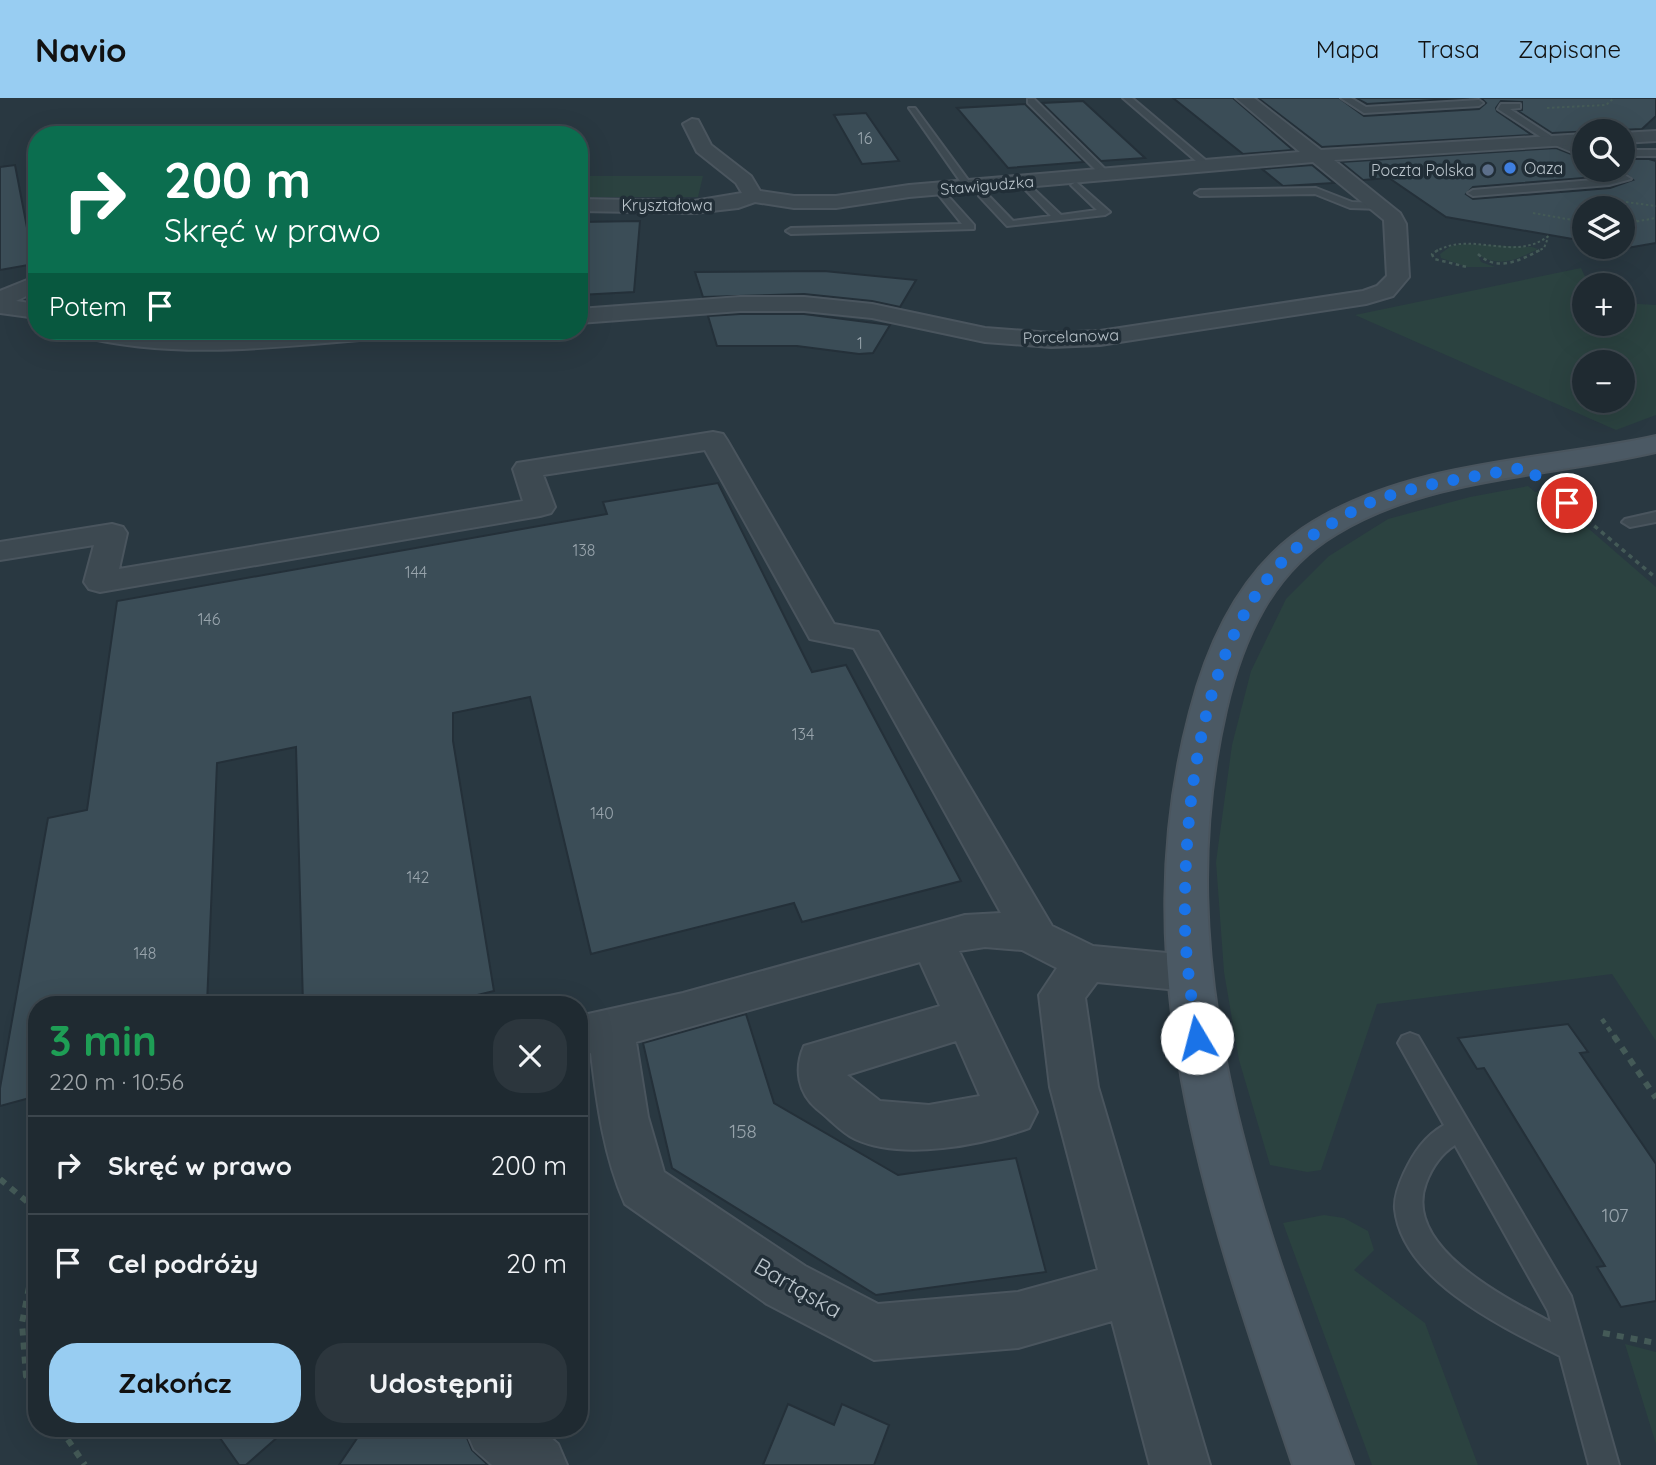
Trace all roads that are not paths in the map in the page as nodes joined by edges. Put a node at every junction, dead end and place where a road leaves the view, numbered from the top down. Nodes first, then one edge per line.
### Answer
1 (1126, 98) edge
2 (1244, 98) edge
3 (1345, 98) edge
4 (1031, 101) dead end
5 (1479, 103) dead end
6 (1517, 106) dead end
7 (912, 110) dead end
8 (692, 124) dead end
9 (1656, 136) edge
10 (1635, 137) edge
11 (1572, 140) edge
12 (1553, 141) junction
13 (1572, 149) edge
14 (1635, 153) edge
15 (1656, 153) edge
16 (1317, 156) junction
17 (1206, 165) junction
18 (1105, 174) junction
19 (1022, 181) junction
20 (1616, 182) edge
21 (1076, 186) dead end
22 (939, 189) junction
23 (975, 190) junction
24 (1200, 193) dead end
25 (1473, 193) dead end
26 (753, 195) junction
27 (588, 205) edge
28 (1381, 206) junction
29 (1059, 218) junction
30 (791, 231) dead end
31 (28, 286) edge
32 (28, 311) edge
33 (588, 315) edge
34 (144, 340) edge
35 (244, 340) edge
36 (1656, 444) edge
37 (1656, 517) edge
38 (1630, 522) dead end
39 (0, 551) edge
40 (1036, 936) junction
41 (933, 942) junction
42 (1086, 963) junction
43 (1188, 973) junction
44 (968, 1018) dead end
45 (595, 1033) edge
46 (1410, 1043) dead end
47 (1459, 1128) junction
48 (1129, 1289) junction
49 (1572, 1348) junction
50 (505, 1437) edge
51 (537, 1465) edge
52 (1180, 1465) edge
53 (1323, 1465) edge
54 (1604, 1465) edge

1 - 17 lane
2 - 16 street
3 - 5 lane
4 - 18 lane
6 - 12 lane
7 - 23 lane
8 - 26 street
9 - 10 street
11 - 12 street, Stawigudzka
12 - 13 lane
12 - 16 street, Stawigudzka
14 - 15 lane
16 - 17 street, Stawigudzka
16 - 28 street, Porcelanowa
17 - 18 street, Stawigudzka
18 - 19 street, Stawigudzka
19 - 23 street, Stawigudzka
19 - 29 lane
20 - 25 lane
21 - 29 lane
22 - 23 street, Stawigudzka
22 - 26 street, Stawigudzka
22 - 30 lane
23 - 29 lane
24 - 28 lane
26 - 27 street, Kryształowa
28 - 33 street, Porcelanowa
31 - 32 street
34 - 35 street
36 - 43 street
37 - 38 lane
39 - 40 street
40 - 41 street, Bartąska
40 - 42 street, Bartąska
41 - 44 street
41 - 45 street, Bartąska
42 - 43 street, Bartąska
42 - 48 street
43 - 53 street
45 - 48 street, Bartąska
46 - 47 lane
47 - 49 lane
47 - 49 lane
48 - 52 street
49 - 54 lane
50 - 51 street

